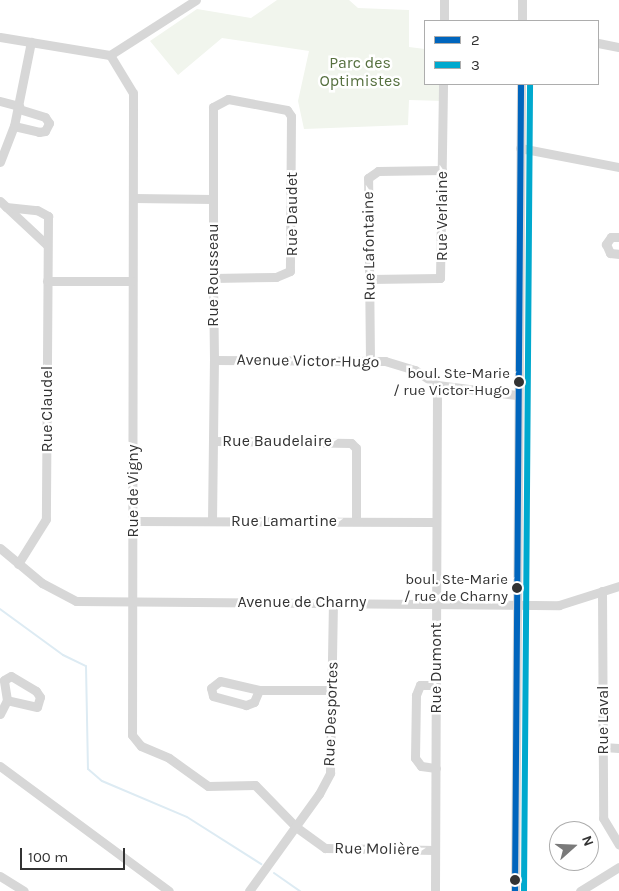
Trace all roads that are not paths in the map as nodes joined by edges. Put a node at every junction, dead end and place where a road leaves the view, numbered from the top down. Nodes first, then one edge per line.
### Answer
1 (196, 0) edge
2 (444, 0) edge
3 (522, 0) edge
4 (444, 20) edge
5 (522, 20) edge
6 (0, 37) edge
7 (31, 42) junction
8 (599, 43) edge
9 (619, 47) edge
10 (110, 55) junction
11 (443, 85) edge
12 (521, 85) edge
13 (0, 101) edge
14 (18, 107) junction
15 (287, 110) joint
16 (14, 126) junction
17 (520, 148) junction
18 (0, 162) edge
19 (619, 167) edge
20 (442, 170) junction
21 (133, 198) junction
22 (213, 199) junction
23 (3, 204) edge
24 (619, 236) edge
25 (46, 245) junction
26 (619, 254) edge
27 (213, 278) junction
28 (370, 280) junction
29 (47, 281) junction
30 (132, 281) junction
31 (214, 360) junction
32 (370, 360) junction
33 (437, 385) junction
34 (516, 395) junction
35 (213, 441) junction
36 (134, 521) junction
37 (212, 521) junction
38 (356, 521) junction
39 (435, 522) junction
40 (0, 548) edge
41 (18, 564) junction
42 (619, 586) edge
43 (602, 591) junction
44 (132, 602) junction
45 (333, 602) junction
46 (436, 602) junction
47 (514, 604) junction
48 (435, 685) junction
49 (259, 690) junction
50 (332, 690) junction
51 (7, 700) dead end
52 (0, 714) edge
53 (603, 748) junction
54 (619, 748) edge
55 (0, 766) edge
56 (436, 768) junction
57 (296, 827) junction
58 (619, 845) edge
59 (435, 850) junction
60 (619, 867) edge
61 (0, 876) edge
62 (24, 891) edge
63 (169, 891) edge
64 (249, 891) edge
65 (435, 891) edge
66 (514, 891) edge
67 (580, 891) edge

1 - 10 street
2 - 4 street
3 - 5 street
6 - 7 street
7 - 10 street
7 - 14 street
8 - 9 street
10 - 21 street, Rue de Vigny
11 - 20 street, Rue Verlaine
12 - 17 street
13 - 14 street
14 - 16 street
14 - 16 street
15 - 22 street, Rue Rousseau
15 - 27 street, Rue Daudet
16 - 18 street
17 - 19 street
17 - 34 street
20 - 28 street, Rue Verlaine
20 - 28 street, Rue Lafontaine
21 - 22 street
21 - 30 street, Rue de Vigny
22 - 27 street, Rue Rousseau
23 - 25 street, Rue Claudel
23 - 25 street, Rue Claudel
24 - 26 street
25 - 29 street, Rue Claudel
27 - 31 street, Rue Rousseau
28 - 32 street, Rue Lafontaine
29 - 30 street
29 - 41 street, Rue Claudel
30 - 36 street, Rue de Vigny
31 - 32 street, Avenue Victor-Hugo
31 - 35 street, Rue Rousseau
32 - 33 street, Avenue Victor-Hugo
33 - 34 street, Avenue Victor-Hugo
33 - 39 street, Rue Dumont
34 - 47 street
35 - 37 street, Rue Rousseau
35 - 38 street, Rue Baudelaire
36 - 37 street, Rue Lamartine
36 - 44 street, Rue de Vigny
37 - 38 street, Rue Lamartine
38 - 39 street, Rue Lamartine
39 - 46 street, Rue Dumont
40 - 41 street, Avenue de Charny
41 - 44 street, Avenue de Charny
42 - 43 street, Avenue de Charny
43 - 47 street, Avenue de Charny
43 - 53 street, Rue Laval
44 - 45 street, Avenue de Charny
44 - 57 street, Rue de Vigny
45 - 46 street, Avenue de Charny
45 - 50 street, Rue Desportes
46 - 47 street, Avenue de Charny
46 - 48 street, Rue Dumont
47 - 66 street
48 - 56 street, Rue Dumont
48 - 56 street
49 - 49 street
49 - 50 street
50 - 57 street, Rue Desportes
51 - 52 street
53 - 54 street
53 - 58 street, Rue Laval
55 - 63 street
56 - 59 street, Rue Dumont
57 - 59 street, Rue Molière
57 - 64 street, Rue Desportes
59 - 65 street, Rue Dumont
60 - 67 street
61 - 62 street

